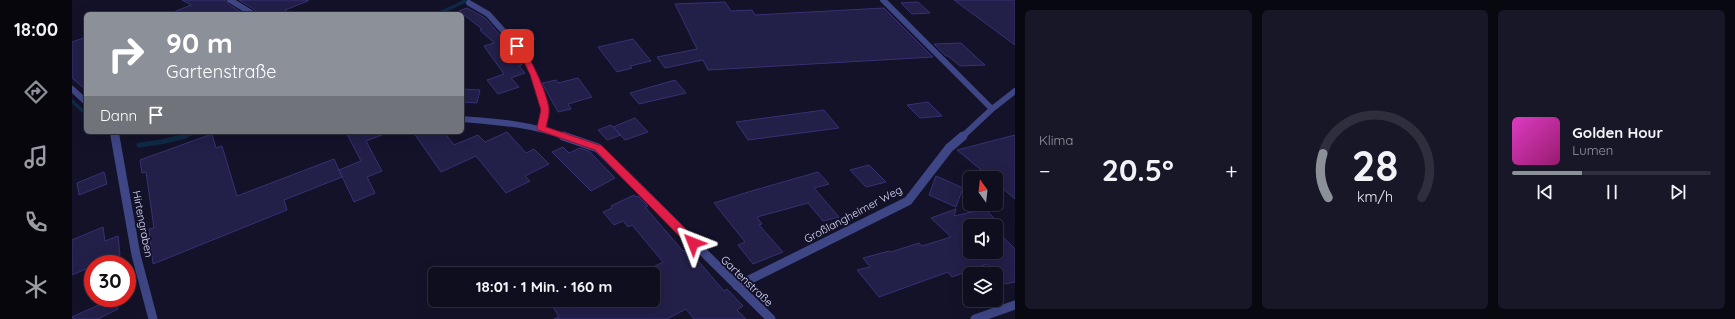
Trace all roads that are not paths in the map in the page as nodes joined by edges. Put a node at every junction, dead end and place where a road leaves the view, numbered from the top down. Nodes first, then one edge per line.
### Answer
1 (230, 0) edge
2 (883, 0) edge
3 (469, 3) dead end
4 (249, 12) edge
5 (72, 89) edge
6 (1015, 91) edge
7 (84, 100) edge
8 (992, 109) junction
9 (464, 119) edge
10 (541, 128) junction
11 (114, 134) edge
12 (737, 286) junction
13 (1015, 305) edge
14 (153, 319) edge
15 (771, 319) edge
16 (975, 319) edge

1 - 4 street
2 - 8 street
3 - 10 street
5 - 7 street
6 - 8 street, Großlangheimer Weg
8 - 12 street, Großlangheimer Weg
9 - 10 street, Gartenstraße
10 - 12 street, Gartenstraße
11 - 14 street, Hirtengraben
12 - 15 street, Gartenstraße
13 - 16 street

